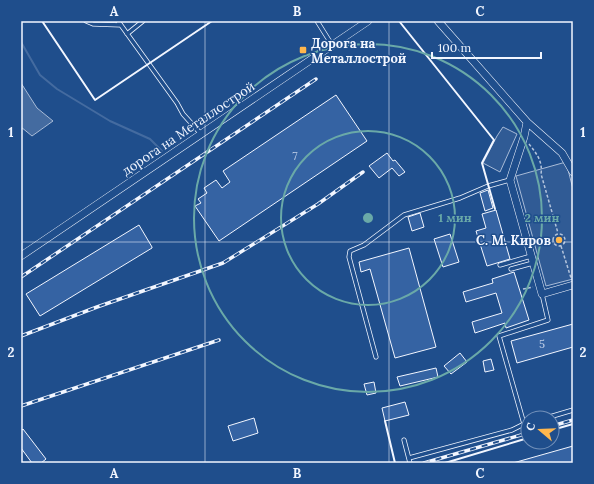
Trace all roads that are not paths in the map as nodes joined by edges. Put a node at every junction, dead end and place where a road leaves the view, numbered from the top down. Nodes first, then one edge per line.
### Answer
1 (86, 21) edge
2 (118, 21) edge
3 (143, 21) edge
4 (317, 21) edge
5 (368, 21) edge
6 (438, 21) edge
7 (121, 25) junction
8 (127, 34) junction
9 (332, 45) junction
10 (527, 122) junction
11 (201, 134) junction
12 (573, 172) edge
13 (510, 180) junction
14 (21, 256) edge
15 (532, 260) junction
16 (500, 265) dead end
17 (511, 269) dead end
18 (573, 286) edge
19 (542, 294) junction
20 (376, 357) dead end
21 (522, 410) edge
22 (573, 410) edge
23 (560, 414) edge
24 (520, 427) edge
25 (404, 440) dead end
26 (409, 458) junction
27 (410, 463) edge

1 - 7 lane
2 - 7 lane
3 - 8 lane
4 - 9 lane
5 - 9 street, дорога на Металлострой
6 - 10 street
7 - 8 lane
8 - 11 lane
9 - 11 street, дорога на Металлострой
10 - 12 street
10 - 13 street
11 - 14 street, дорога на Металлострой
13 - 15 street
13 - 20 lane
15 - 16 lane
15 - 17 lane
15 - 19 street
18 - 19 street
19 - 21 lane
22 - 23 lane
24 - 26 lane
25 - 26 lane
26 - 27 lane

